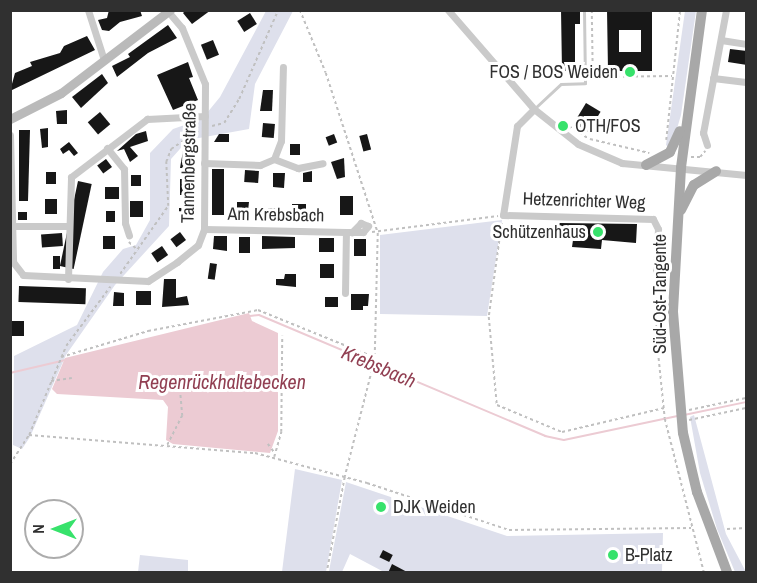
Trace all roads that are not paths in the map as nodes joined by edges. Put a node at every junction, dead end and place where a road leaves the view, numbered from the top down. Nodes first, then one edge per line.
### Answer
1 (87, 10) edge
2 (448, 10) edge
3 (584, 10) edge
4 (702, 10) edge
5 (726, 10) edge
6 (168, 11) edge
7 (721, 40) junction
8 (747, 44) edge
9 (104, 60) junction
10 (283, 67) dead end
11 (713, 78) junction
12 (747, 82) edge
13 (534, 109) junction
14 (686, 114) junction
15 (205, 116) junction
16 (10, 118) edge
17 (10, 135) edge
18 (707, 145) dead end
19 (107, 148) junction
20 (274, 159) junction
21 (204, 163) junction
22 (323, 163) dead end
23 (646, 165) junction
24 (681, 168) junction
25 (716, 171) junction
26 (747, 175) edge
27 (677, 219) junction
28 (11, 226) edge
29 (69, 226) junction
30 (204, 229) junction
31 (129, 235) road end
32 (656, 270) road end
33 (68, 279) junction
34 (345, 293) dead end
35 (727, 573) edge

1 - 9 street
2 - 13 street, Hetzenrichter Weg
3 - 13 lane
4 - 14 main road, Süd-Ost-Tangente
5 - 7 street
6 - 9 street
6 - 15 street, Tannenbergstraße
7 - 8 street
7 - 11 street
9 - 16 street
10 - 20 street
11 - 12 street
11 - 18 street
13 - 23 street, Hetzenrichter Weg
13 - 32 street, Hetzenrichter Weg
14 - 23 main road
14 - 24 main road, Süd-Ost-Tangente
15 - 19 street
15 - 21 street, Tannenbergstraße
17 - 28 street, Tannenbergstraße
19 - 29 street
19 - 31 street
20 - 21 street
20 - 22 street
21 - 30 street, Tannenbergstraße
23 - 24 street, Hetzenrichter Weg
24 - 25 street, Hetzenrichter Weg
24 - 27 main road, Süd-Ost-Tangente
25 - 26 street, Hetzenrichter Weg
25 - 27 main road
27 - 35 main road, Süd-Ost-Tangente
28 - 29 street
28 - 33 street, Tannenbergstraße
29 - 33 street
30 - 33 street, Tannenbergstraße
30 - 34 street, Am Krebsbach

